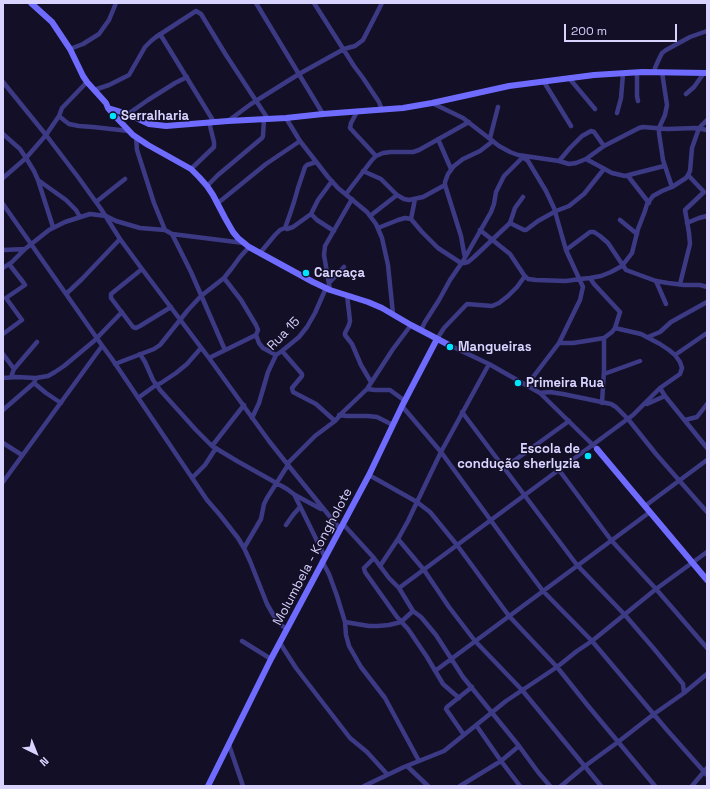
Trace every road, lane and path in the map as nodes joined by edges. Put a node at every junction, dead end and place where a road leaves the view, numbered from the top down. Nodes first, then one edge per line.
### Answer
1 (31, 3) edge
2 (116, 3) edge
3 (256, 3) edge
4 (314, 3) edge
5 (382, 3) edge
6 (707, 31) edge
7 (160, 34) junction
8 (70, 49) junction
9 (344, 49) junction
10 (655, 72) junction
11 (662, 72) junction
12 (637, 73) junction
13 (705, 73) edge
14 (299, 74) junction
15 (623, 74) junction
16 (187, 77) junction
17 (569, 78) junction
18 (87, 82) junction
19 (544, 82) junction
20 (4, 83) edge
21 (94, 90) junction
22 (686, 94) dead end
23 (638, 101) dead end
24 (256, 102) junction
25 (432, 103) junction
26 (498, 107) dead end
27 (108, 108) junction
28 (595, 109) dead end
29 (382, 110) junction
30 (357, 112) junction
31 (617, 112) dead end
32 (128, 114) junction
33 (323, 114) junction
34 (59, 116) junction
35 (286, 118) junction
36 (266, 119) junction
37 (707, 120) edge
38 (228, 121) junction
39 (212, 122) junction
40 (469, 122) junction
41 (571, 126) dead end
42 (659, 128) junction
43 (699, 128) junction
44 (707, 130) edge
45 (129, 132) junction
46 (3, 134) edge
47 (46, 135) junction
48 (136, 137) junction
49 (438, 140) junction
50 (491, 140) junction
51 (300, 141) junction
52 (604, 146) junction
53 (376, 156) junction
54 (523, 157) junction
55 (26, 158) junction
56 (586, 158) junction
57 (559, 161) junction
58 (316, 162) junction
59 (664, 166) junction
60 (190, 168) junction
61 (450, 169) junction
62 (604, 169) junction
63 (363, 172) junction
64 (688, 175) junction
65 (628, 176) junction
66 (3, 178) edge
67 (125, 179) dead end
68 (38, 180) junction
69 (332, 181) junction
70 (207, 186) junction
71 (445, 186) junction
72 (672, 187) junction
73 (346, 194) junction
74 (397, 195) junction
75 (523, 197) dead end
76 (352, 199) junction
77 (415, 199) junction
78 (96, 202) junction
79 (218, 203) junction
80 (649, 203) junction
81 (3, 204) edge
82 (556, 211) junction
83 (311, 214) junction
84 (106, 216) junction
85 (370, 216) junction
86 (707, 216) edge
87 (80, 217) junction
88 (411, 219) junction
89 (620, 220) dead end
90 (510, 223) junction
91 (687, 223) junction
92 (53, 227) junction
93 (285, 228) junction
94 (378, 228) junction
95 (165, 230) junction
96 (480, 230) junction
97 (334, 231) junction
98 (172, 234) junction
99 (637, 234) junction
100 (120, 239) junction
101 (493, 240) junction
102 (31, 245) junction
103 (246, 245) junction
104 (25, 249) junction
105 (3, 250) edge
106 (566, 250) junction
107 (260, 253) junction
108 (465, 257) junction
109 (462, 263) junction
110 (9, 264) junction
111 (622, 266) junction
112 (344, 267) dead end
113 (3, 268) edge
114 (142, 269) junction
115 (525, 276) junction
116 (224, 278) junction
117 (590, 278) junction
118 (580, 279) junction
119 (656, 281) junction
120 (680, 284) junction
121 (328, 287) junction
122 (707, 287) edge
123 (66, 294) junction
124 (347, 295) junction
125 (201, 296) junction
126 (707, 302) edge
127 (666, 304) dead end
128 (171, 307) junction
129 (122, 312) junction
130 (393, 314) junction
131 (180, 318) junction
132 (411, 325) junction
133 (615, 328) junction
134 (421, 330) junction
135 (707, 333) edge
136 (3, 334) edge
137 (256, 335) junction
138 (648, 337) junction
139 (96, 338) junction
140 (604, 338) junction
141 (437, 339) junction
142 (37, 342) dead end
143 (559, 343) junction
144 (449, 345) joint
145 (102, 346) junction
146 (201, 348) junction
147 (225, 350) junction
148 (282, 351) junction
149 (3, 354) edge
150 (140, 354) junction
151 (276, 355) junction
152 (675, 355) junction
153 (209, 358) junction
154 (640, 360) dead end
155 (115, 364) junction
156 (489, 364) junction
157 (14, 369) junction
158 (604, 374) junction
159 (11, 377) junction
160 (3, 378) edge
161 (35, 380) junction
162 (371, 382) junction
163 (156, 384) junction
164 (527, 385) junction
165 (660, 388) junction
166 (367, 389) junction
167 (540, 393) junction
168 (665, 396) junction
169 (138, 398) junction
170 (61, 403) junction
171 (602, 403) junction
172 (404, 404) junction
173 (707, 404) edge
174 (244, 405) junction
175 (643, 406) junction
176 (3, 410) edge
177 (462, 412) junction
178 (339, 416) junction
179 (252, 418) junction
180 (628, 419) junction
181 (685, 420) junction
182 (335, 421) junction
183 (569, 421) junction
184 (393, 425) junction
185 (3, 443) edge
186 (214, 447) junction
187 (595, 447) junction
188 (707, 448) edge
189 (441, 452) junction
190 (22, 455) junction
191 (707, 460) edge
192 (287, 464) junction
193 (504, 468) junction
194 (558, 470) junction
195 (369, 475) junction
196 (192, 478) junction
197 (679, 480) junction
198 (3, 482) edge
199 (277, 484) junction
200 (295, 495) junction
201 (524, 495) junction
202 (417, 502) junction
203 (645, 506) junction
204 (300, 507) junction
205 (324, 511) junction
206 (650, 512) junction
207 (707, 512) edge
208 (490, 520) junction
209 (286, 525) dead end
210 (341, 527) junction
211 (398, 539) junction
212 (611, 540) junction
213 (457, 545) junction
214 (244, 548) junction
215 (707, 552) edge
216 (374, 558) junction
217 (324, 559) junction
218 (693, 563) junction
219 (577, 565) junction
220 (380, 566) junction
221 (424, 570) junction
222 (707, 580) edge
223 (399, 588) junction
224 (656, 589) junction
225 (543, 591) junction
226 (413, 611) junction
227 (625, 615) junction
228 (509, 616) junction
229 (345, 622) junction
230 (401, 622) junction
231 (287, 629) junction
232 (242, 641) dead end
233 (592, 641) junction
234 (475, 642) junction
235 (280, 643) junction
236 (707, 648) edge
237 (272, 659) junction
238 (452, 659) junction
239 (557, 667) junction
240 (436, 671) junction
241 (707, 674) edge
242 (683, 684) junction
243 (692, 686) junction
244 (472, 687) junction
245 (522, 690) junction
246 (684, 693) junction
247 (459, 698) junction
248 (659, 710) junction
249 (492, 713) junction
250 (654, 714) junction
251 (658, 719) junction
252 (476, 725) junction
253 (464, 735) junction
254 (618, 742) junction
255 (229, 745) junction
256 (519, 746) junction
257 (419, 761) junction
258 (501, 761) junction
259 (407, 766) junction
260 (584, 766) junction
261 (706, 772) edge
262 (386, 774) junction
263 (208, 786) edge
264 (243, 786) edge
265 (364, 786) edge
266 (428, 786) edge
267 (460, 786) edge
268 (520, 786) edge
269 (550, 786) edge
270 (561, 786) edge
271 (601, 786) edge
272 (655, 786) edge
273 (692, 786) edge

1 - 8 street
2 - 8 street
3 - 14 street
4 - 9 street
5 - 9 street
6 - 10 street
7 - 16 street
7 - 21 street
7 - 24 street
8 - 18 street
9 - 14 street
9 - 29 street
10 - 11 street
10 - 12 street
11 - 13 street
11 - 42 street
12 - 15 street
12 - 23 street
13 - 22 street
14 - 24 street
14 - 33 street
15 - 17 street
15 - 31 street
16 - 32 street
16 - 39 street
17 - 19 street
17 - 28 street
18 - 21 street
18 - 34 street
19 - 25 street
19 - 41 street
20 - 47 street
21 - 27 street
24 - 36 street
24 - 38 street
25 - 29 street
25 - 40 street
26 - 50 street
27 - 32 street
27 - 45 street
29 - 30 street
30 - 33 street
30 - 53 street
32 - 39 street
33 - 35 street
34 - 45 street
34 - 47 street
35 - 36 street
35 - 51 street
36 - 38 street
36 - 70 street
37 - 43 street
38 - 39 street
39 - 60 street
40 - 49 street
40 - 50 street
42 - 43 street
42 - 52 street
42 - 59 street
43 - 44 street
43 - 64 street
45 - 48 street
46 - 55 street
47 - 55 street
47 - 78 street
48 - 60 street
48 - 95 street
49 - 53 street
49 - 61 street
50 - 54 street
50 - 61 street
51 - 58 street
51 - 79 street
52 - 56 street
52 - 57 street
53 - 63 street
54 - 57 street
54 - 82 street
54 - 96 street
55 - 66 street
55 - 68 street
56 - 57 street
56 - 62 street
58 - 69 street
58 - 93 street
59 - 65 street
59 - 72 street
60 - 70 street
61 - 71 street
62 - 65 street
62 - 82 street
63 - 73 street
63 - 74 street
64 - 72 street
64 - 91 street
65 - 80 street
67 - 78 street
68 - 87 street
68 - 92 street
69 - 73 street
69 - 83 street
70 - 79 street
71 - 77 street
71 - 108 street
72 - 80 street
73 - 76 street
74 - 77 street
74 - 85 street
75 - 90 street
76 - 85 street
76 - 97 street
77 - 88 street
78 - 84 street
79 - 103 street
80 - 99 street
81 - 102 street
82 - 90 street
82 - 106 street
83 - 93 street
83 - 97 street
84 - 87 street
84 - 95 street
84 - 100 street
85 - 94 street
86 - 91 street
87 - 92 street
88 - 94 street
88 - 109 street
89 - 99 street
90 - 101 street
91 - 120 street
92 - 102 street
93 - 107 street
94 - 130 street
95 - 98 street
96 - 101 street
96 - 108 street
97 - 121 street
98 - 103 street
98 - 125 street
99 - 111 street
100 - 114 street
100 - 123 street
101 - 109 street
101 - 115 street
102 - 104 street
102 - 123 street
103 - 107 street
103 - 116 street
104 - 105 street
104 - 110 street
106 - 111 street
106 - 118 street
107 - 121 street
108 - 109 street
109 - 134 street
110 - 113 street
110 - 136 street
111 - 117 street
111 - 119 street
112 - 121 street
114 - 128 street
114 - 129 street
115 - 118 street
115 - 141 street
116 - 125 street
116 - 137 street
117 - 118 street
117 - 133 street
118 - 143 street
119 - 120 street
119 - 127 street
120 - 122 street
121 - 124 street
121 - 148 street, Rua 15
123 - 139 street
124 - 130 street
124 - 162 street
125 - 131 street
125 - 147 street
126 - 138 street
128 - 129 street
128 - 131 street
129 - 139 street
130 - 132 street
131 - 146 street
131 - 150 street
132 - 134 street
132 - 162 street
133 - 138 street
133 - 140 street
134 - 141 street
135 - 152 street
137 - 147 street
137 - 151 street
138 - 152 street
139 - 145 street
139 - 161 street
140 - 143 street
140 - 158 street
141 - 144 street
141 - 172 street, Molumbela - Kongholote
142 - 157 street
143 - 164 street
144 - 156 street
145 - 155 street
145 - 170 street
146 - 153 street
146 - 163 street
147 - 153 street
148 - 151 street, Rua 15
148 - 182 street
149 - 157 street
150 - 155 street
150 - 163 street
151 - 179 street, Rua 15
152 - 165 street
153 - 174 street
154 - 158 street
155 - 169 street
156 - 164 street
156 - 177 street
157 - 159 street
158 - 171 street
159 - 160 street
159 - 161 street
161 - 170 street
161 - 176 street
162 - 166 street
163 - 169 street
163 - 186 street
164 - 167 street
165 - 168 street
165 - 175 street
166 - 172 street
166 - 178 street
167 - 171 street
167 - 183 street
168 - 175 street
168 - 181 street
169 - 196 street
170 - 190 street
171 - 180 street
172 - 184 street, Molumbela - Kongholote
172 - 189 street
173 - 181 street
174 - 179 street
174 - 186 street
175 - 180 street
177 - 189 street
177 - 193 street
178 - 182 street
178 - 184 street
179 - 192 street
180 - 187 street
180 - 197 street
181 - 188 street
182 - 192 street
183 - 187 street
183 - 193 street
184 - 195 street, Molumbela - Kongholote
185 - 190 street
186 - 196 street
186 - 199 street
187 - 194 street
187 - 203 street
189 - 202 street
189 - 208 street
190 - 198 street
191 - 197 street
192 - 199 street
192 - 205 street
193 - 201 street
194 - 201 street
194 - 212 street
195 - 202 street
195 - 210 street, Molumbela - Kongholote
196 - 214 street
197 - 203 street
197 - 207 street
199 - 200 street
199 - 214 street
200 - 204 street
200 - 205 street
201 - 208 street
201 - 219 street
202 - 211 street
202 - 213 street
203 - 206 street
204 - 209 street
204 - 217 street
205 - 210 street
206 - 212 street
206 - 218 street
208 - 213 street
208 - 225 street
210 - 216 street
210 - 217 street, Molumbela - Kongholote
211 - 220 street
211 - 221 street
212 - 219 street
212 - 224 street
213 - 221 street
213 - 228 street
214 - 231 street
215 - 218 street
216 - 220 street
216 - 230 street
217 - 229 street
217 - 231 street, Molumbela - Kongholote
218 - 222 street
218 - 224 street
219 - 225 street
219 - 227 street
220 - 223 street
221 - 223 street
221 - 234 street
223 - 226 street
224 - 227 street
224 - 236 street
225 - 228 street
225 - 233 street
226 - 230 street
226 - 238 street
227 - 233 street
227 - 242 street
228 - 234 street
228 - 239 street
229 - 230 street
229 - 257 street
230 - 240 street
231 - 235 street, Molumbela - Kongholote
232 - 237 street
233 - 239 street
233 - 250 street
234 - 238 street
234 - 245 street
235 - 237 street, Molumbela - Kongholote
235 - 262 street
237 - 255 street, Molumbela - Kongholote
238 - 240 street
238 - 244 street
239 - 245 street
239 - 254 street
240 - 247 street
241 - 243 street
242 - 243 street
242 - 246 street
243 - 246 street
244 - 247 street
244 - 249 street
245 - 249 street
245 - 260 street
246 - 248 street
247 - 253 street
248 - 250 street
248 - 251 street
249 - 252 street
249 - 256 street
250 - 251 street
250 - 254 street
251 - 261 street
252 - 253 street
252 - 258 street
253 - 257 street
254 - 260 street
254 - 272 street
255 - 263 street, Molumbela - Kongholote
255 - 264 street
256 - 258 street
256 - 269 street
257 - 259 street
258 - 267 street
258 - 268 street
259 - 262 street
259 - 266 street
260 - 270 street
260 - 271 street
261 - 273 street
262 - 265 street

